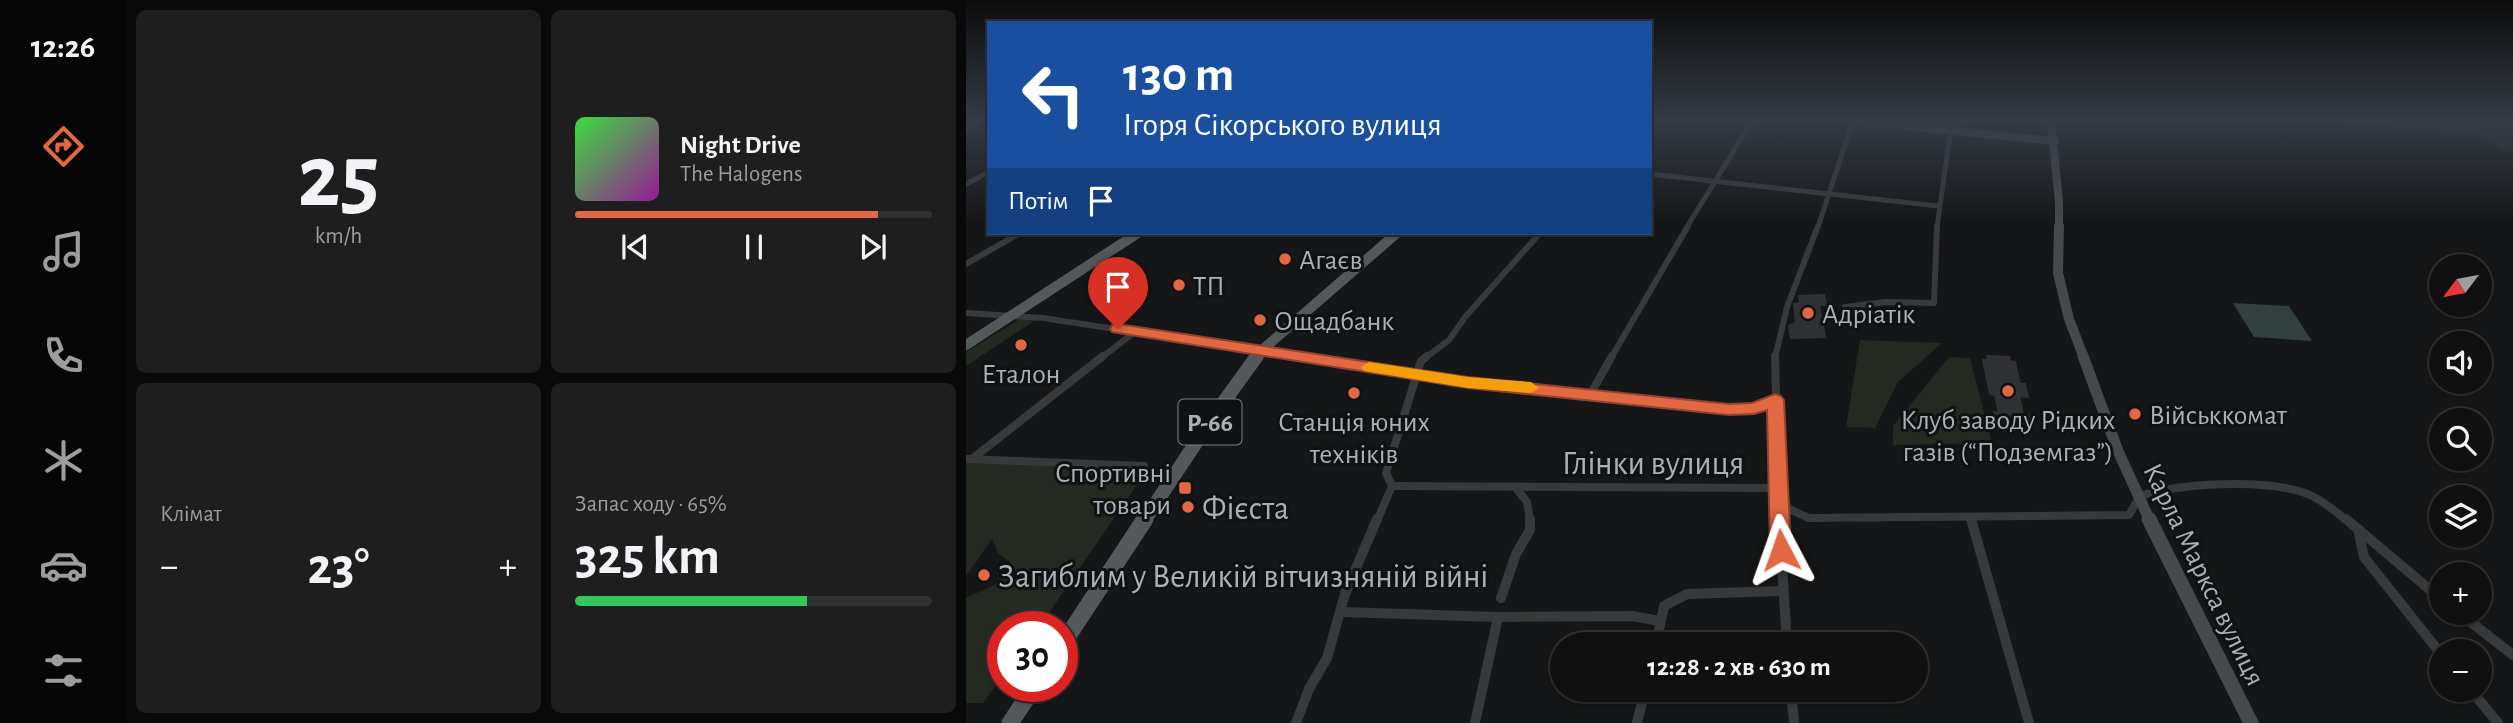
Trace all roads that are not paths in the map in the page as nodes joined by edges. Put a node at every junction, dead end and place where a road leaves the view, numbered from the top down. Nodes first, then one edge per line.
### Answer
1 (1733, 155) edge
2 (1843, 155) edge
3 (1947, 155) edge
4 (2056, 155) edge
5 (987, 173) edge
6 (1652, 174) edge
7 (1715, 180) junction
8 (966, 184) edge
9 (1831, 193) junction
10 (1938, 206) junction
11 (1017, 235) edge
12 (1135, 235) edge
13 (1395, 235) edge
14 (1538, 235) edge
15 (966, 264) edge
16 (1845, 307) dead end
17 (966, 313) edge
18 (1013, 315) junction
19 (1136, 331) junction
20 (966, 345) edge
21 (1262, 350) junction
22 (1418, 374) junction
23 (1590, 395) junction
24 (1775, 400) junction
25 (969, 459) edge
26 (1144, 466) dead end
27 (1392, 486) junction
28 (1516, 488) junction
29 (1777, 489) junction
30 (2140, 496) junction
31 (1970, 517) junction
32 (2358, 529) junction
33 (2429, 588) edge
34 (1783, 591) junction
35 (1501, 598) dead end
36 (1341, 612) junction
37 (1498, 617) junction
38 (1078, 621) edge
39 (1660, 621) junction
40 (2475, 625) edge
41 (1658, 632) edge
42 (1786, 632) edge
43 (2429, 639) edge
44 (2513, 655) edge
45 (1024, 702) edge
46 (1642, 702) edge
47 (1792, 702) edge
48 (2481, 702) edge
49 (1010, 723) edge
50 (1296, 723) edge
51 (1475, 723) edge
52 (1637, 723) edge
53 (1794, 723) edge
54 (2029, 723) edge
55 (2250, 723) edge
56 (2498, 723) edge

1 - 7 street
2 - 9 street
3 - 10 street
4 - 30 street, Карла Маркса вулиця
5 - 8 street
6 - 7 street
7 - 9 street
7 - 23 street
9 - 10 street
9 - 24 street
10 - 16 street
11 - 15 street
12 - 18 main road
13 - 21 main road, Р-66
14 - 22 street
17 - 18 street
18 - 19 street
18 - 20 main road
19 - 21 street
19 - 25 street
21 - 22 street
21 - 38 main road, Р-66
22 - 23 street
22 - 27 street
23 - 24 street
24 - 29 street
25 - 26 street
27 - 28 street, Глінки вулиця
27 - 36 street
28 - 29 street, Глінки вулиця
28 - 35 street
29 - 31 street, Глінки вулиця
29 - 34 street
30 - 31 street, Глінки вулиця
30 - 32 street
30 - 55 street, Карла Маркса вулиця
31 - 54 street
32 - 33 street
32 - 43 street
34 - 39 street
34 - 42 street
36 - 37 street
36 - 50 street
37 - 39 street
37 - 51 street
39 - 41 street
40 - 44 street
45 - 49 main road
46 - 52 street
47 - 53 street
48 - 56 street

